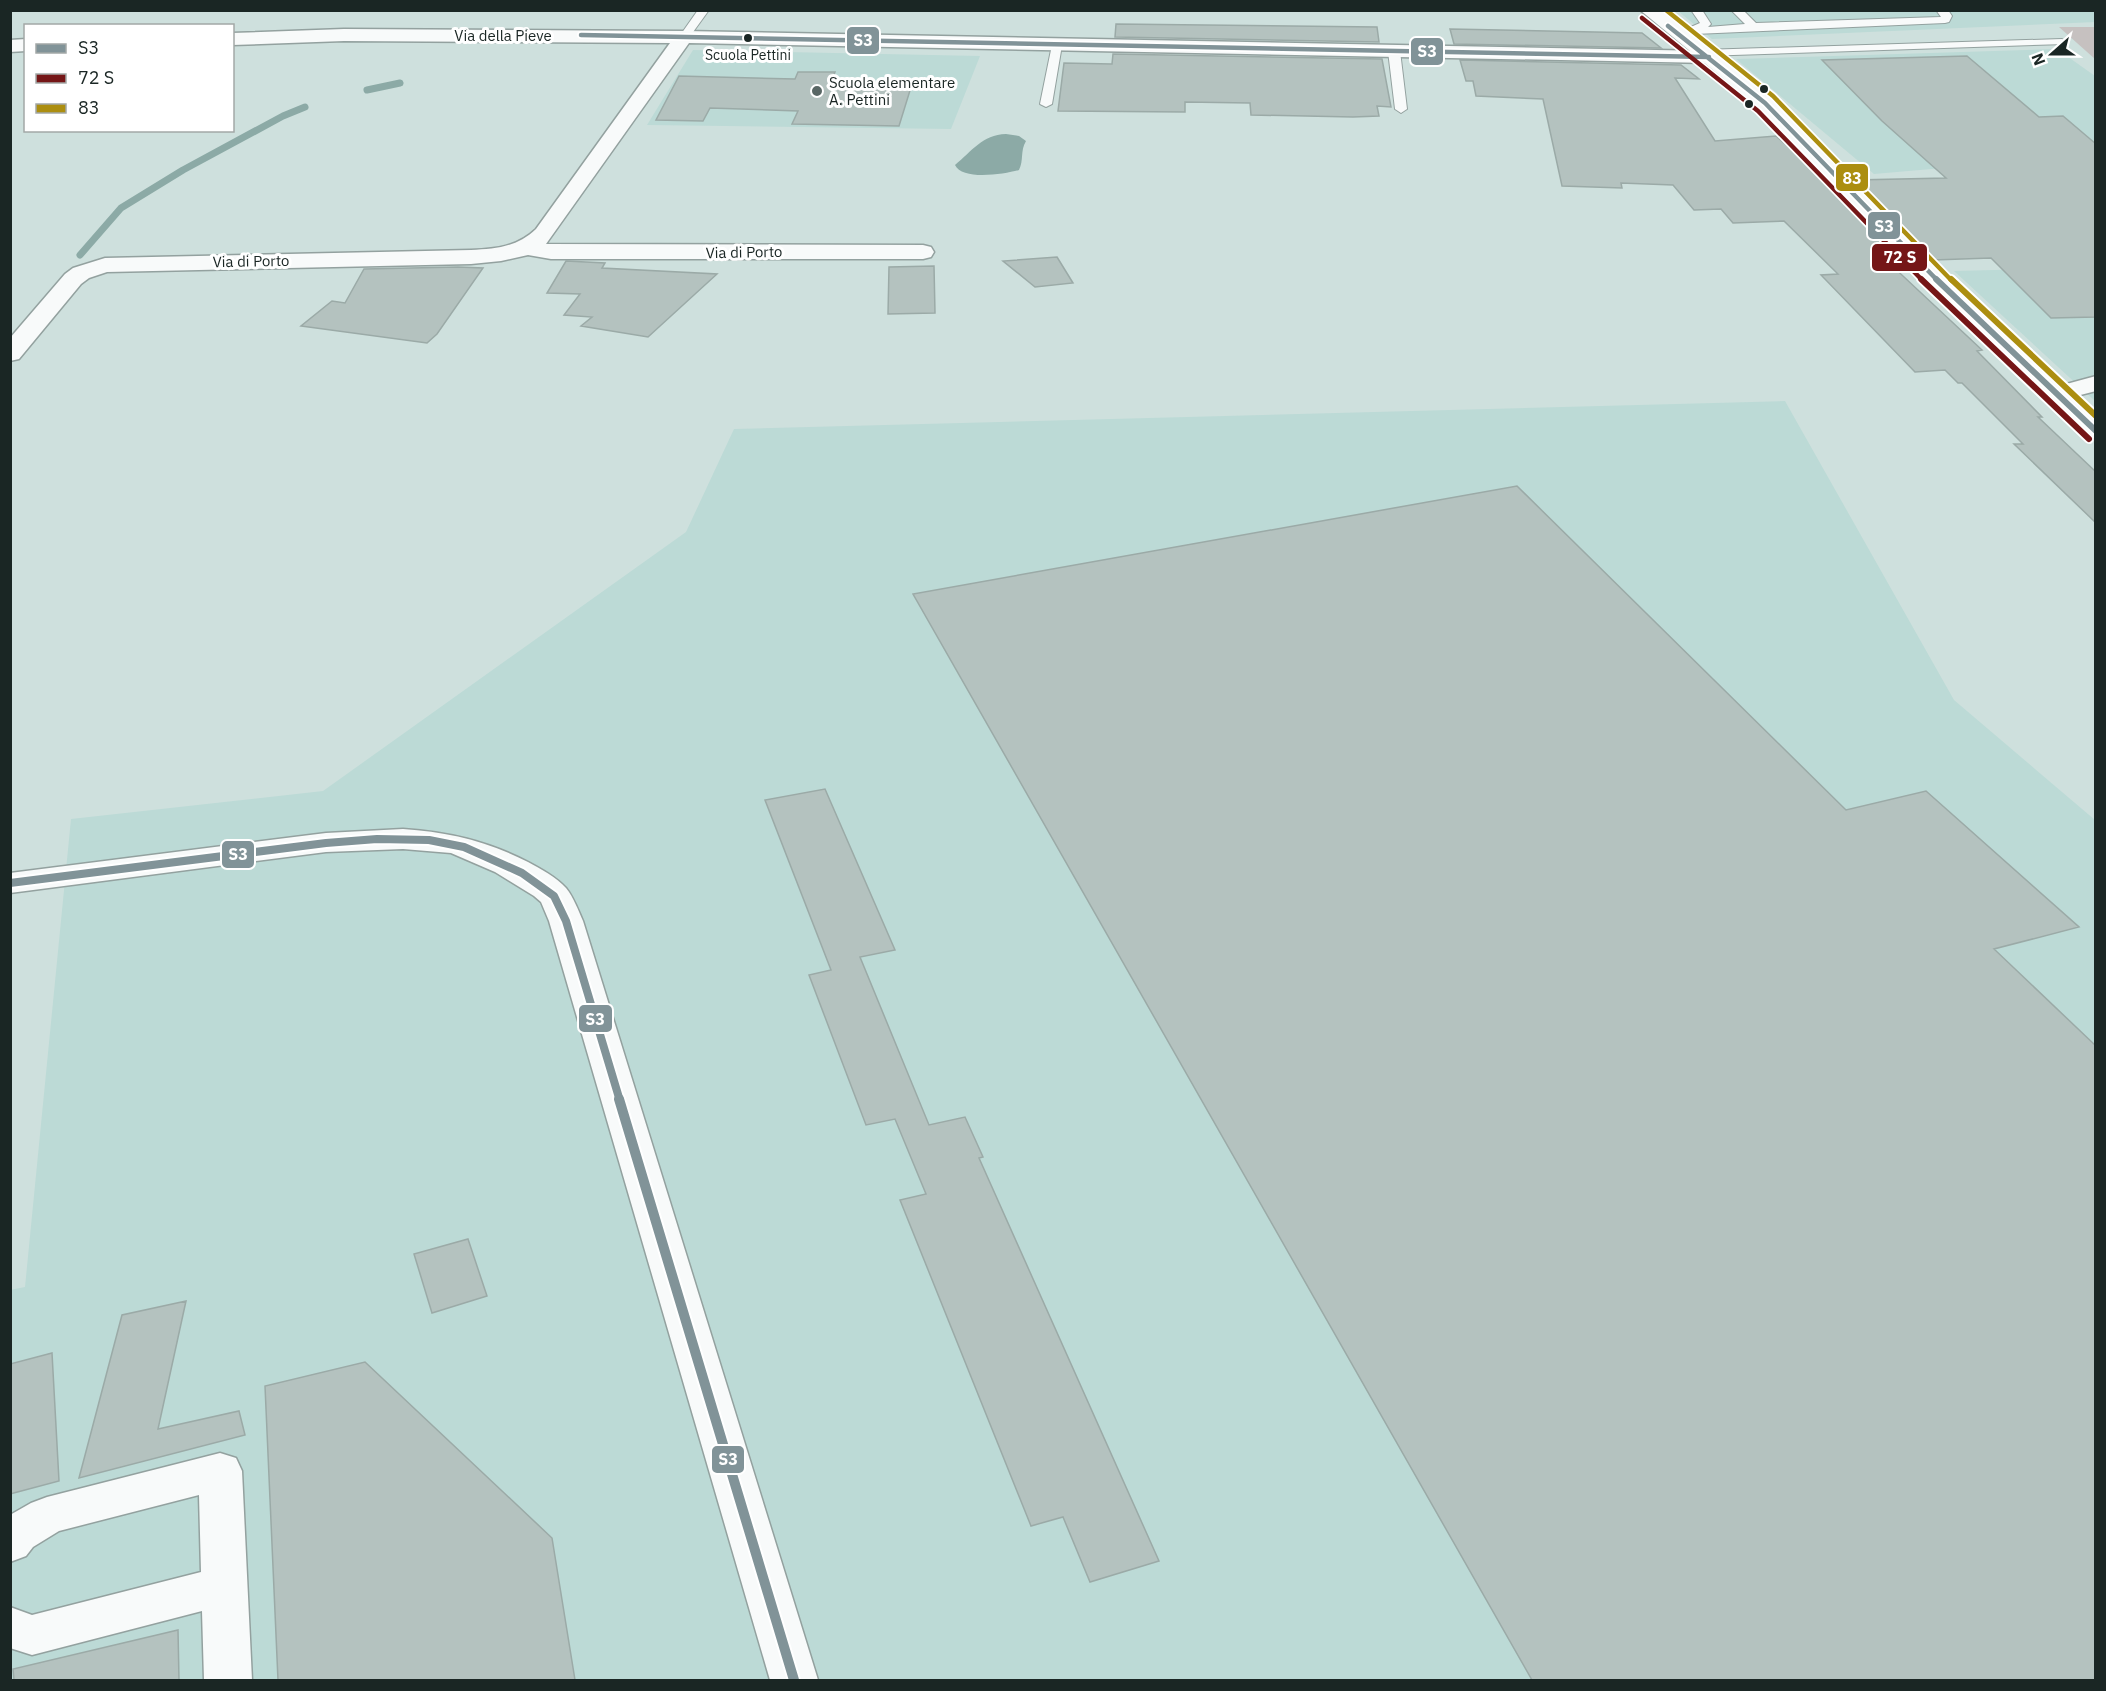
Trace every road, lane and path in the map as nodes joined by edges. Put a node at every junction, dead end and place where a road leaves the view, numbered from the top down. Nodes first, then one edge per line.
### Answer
1 (704, 10) edge
2 (1649, 10) edge
3 (1697, 10) edge
4 (1941, 10) edge
5 (1741, 14) edge
6 (594, 19) dead end
7 (1754, 27) junction
8 (1676, 33) junction
9 (581, 35) junction
10 (684, 37) junction
11 (234, 39) edge
12 (2062, 42) dead end
13 (1057, 45) junction
14 (1394, 51) junction
15 (1706, 55) junction
16 (1046, 104) dead end
17 (1401, 109) dead end
18 (528, 248) junction
19 (923, 252) dead end
20 (10, 354) edge
21 (2096, 383) edge
22 (2057, 394) junction
23 (2096, 431) edge
24 (10, 883) edge
25 (10, 1543) edge
26 (225, 1586) junction
27 (10, 1627) edge
28 (228, 1680) edge
29 (794, 1680) edge

1 - 10 lane
2 - 8 street
3 - 5 lane
3 - 8 lane
4 - 7 lane
5 - 7 lane
6 - 9 street
7 - 8 lane
8 - 15 street
9 - 10 street, Via della Pieve
9 - 11 street, Via della Pieve
10 - 13 street, Via della Pieve
10 - 18 street
12 - 15 lane
13 - 14 street, Via della Pieve
13 - 16 lane
14 - 15 street, Via della Pieve
14 - 17 lane
15 - 22 street
18 - 19 street, Via di Porto
18 - 20 street, Via di Porto
21 - 22 street
22 - 23 street
24 - 29 street
25 - 26 street
26 - 27 street
26 - 28 street

